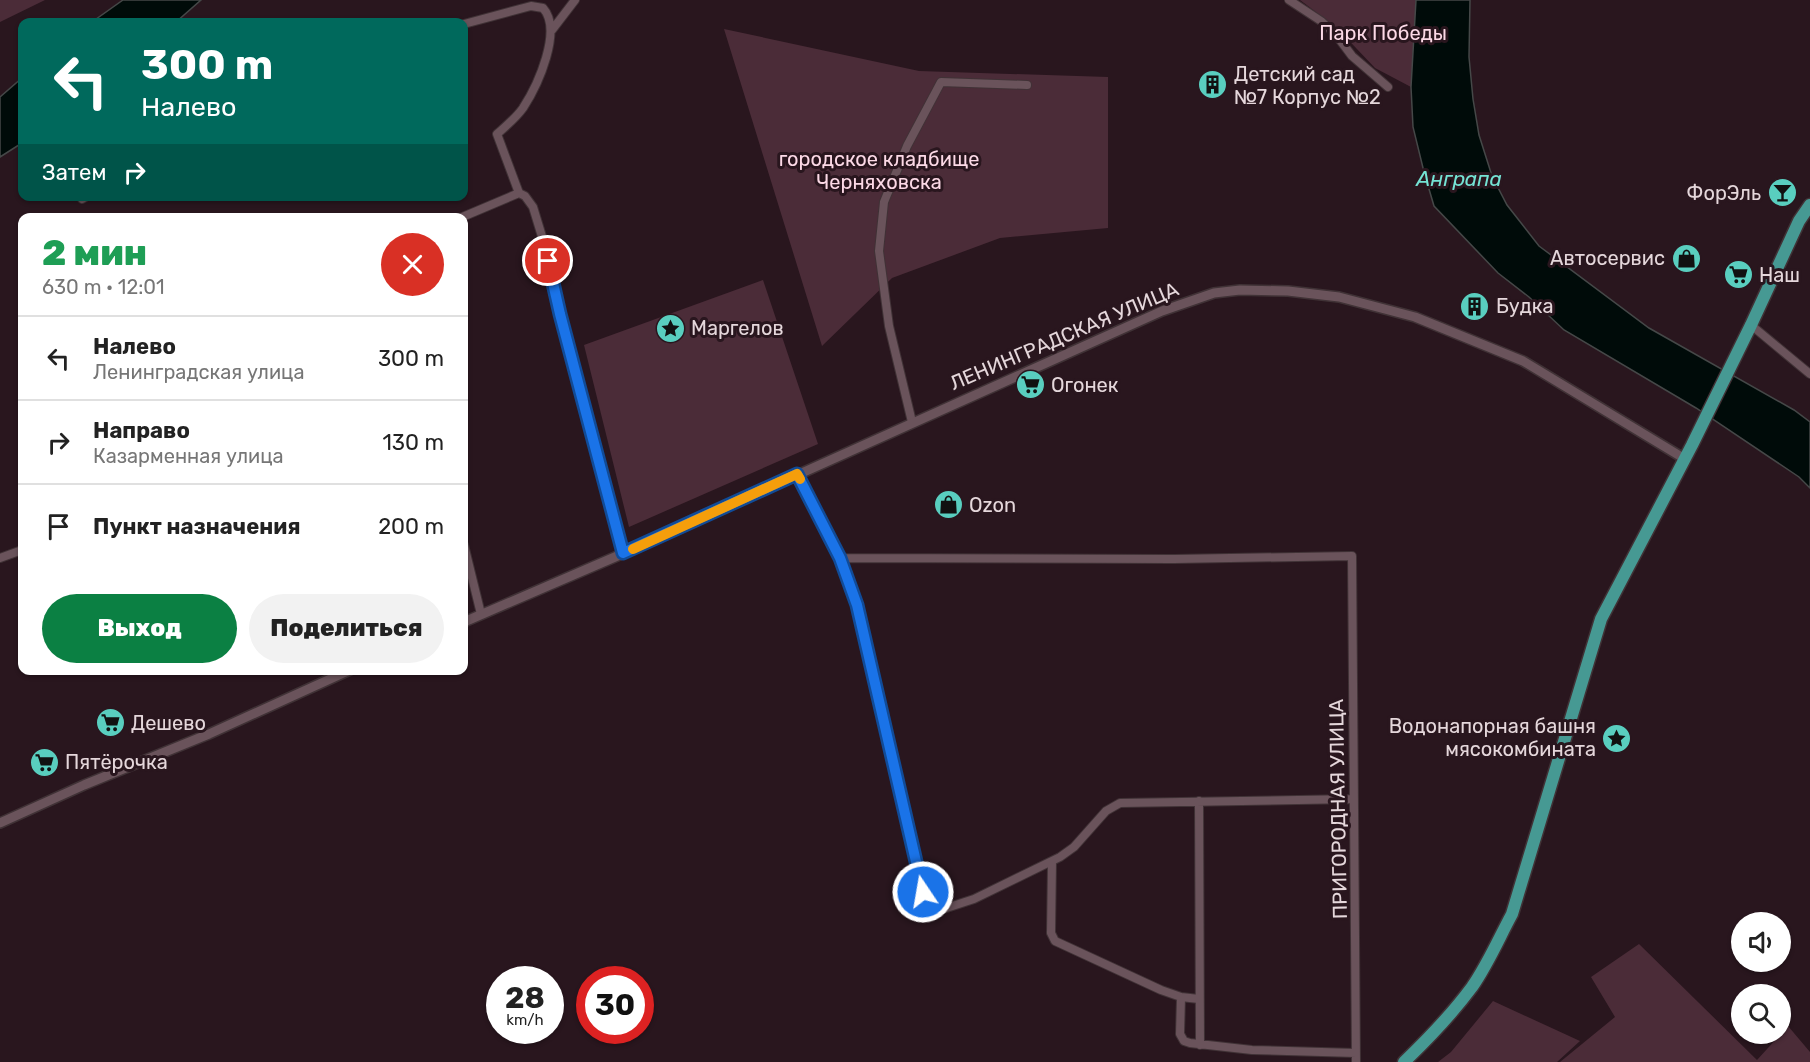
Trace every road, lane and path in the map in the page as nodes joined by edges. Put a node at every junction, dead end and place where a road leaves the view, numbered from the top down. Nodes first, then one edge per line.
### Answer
1 (575, 0) edge
2 (1289, 0) edge
3 (468, 23) edge
4 (552, 30) junction
5 (1027, 85) dead end
6 (1388, 87) dead end
7 (519, 193) junction
8 (1810, 205) edge
9 (468, 215) edge
10 (1752, 325) junction
11 (1810, 374) edge
12 (912, 422) junction
13 (1685, 459) junction
14 (797, 474) junction
15 (18, 551) edge
16 (623, 553) junction
17 (0, 558) edge
18 (840, 558) junction
19 (468, 561) edge
20 (482, 614) junction
21 (468, 620) edge
22 (339, 675) edge
23 (1354, 799) junction
24 (1199, 801) junction
25 (0, 823) edge
26 (1052, 862) junction
27 (1180, 997) junction
28 (1199, 999) junction
29 (1200, 1045) junction
30 (1356, 1053) junction
31 (1356, 1062) edge
32 (1404, 1062) edge

1 - 4 street
2 - 6 street
3 - 4 street
4 - 7 street
5 - 12 street
7 - 9 street
7 - 16 street
8 - 10 main road
10 - 11 street
10 - 13 main road
12 - 13 street, ЛЕНИНГРАДСКАЯ УЛИЦА
12 - 14 street, ЛЕНИНГРАДСКАЯ УЛИЦА
13 - 32 main road
14 - 16 street, ЛЕНИНГРАДСКАЯ УЛИЦА
14 - 18 street
15 - 17 street
16 - 20 street, ЛЕНИНГРАДСКАЯ УЛИЦА
18 - 23 street, ПРИГОРОДНАЯ УЛИЦА
18 - 26 street
19 - 20 street
20 - 21 street, ЛЕНИНГРАДСКАЯ УЛИЦА
22 - 25 street
23 - 24 street
23 - 30 street, ПРИГОРОДНАЯ УЛИЦА
24 - 26 street
24 - 28 street
26 - 27 street
27 - 28 street
27 - 29 street
28 - 29 street
29 - 30 street
30 - 31 street, ПРИГОРОДНАЯ УЛИЦА

